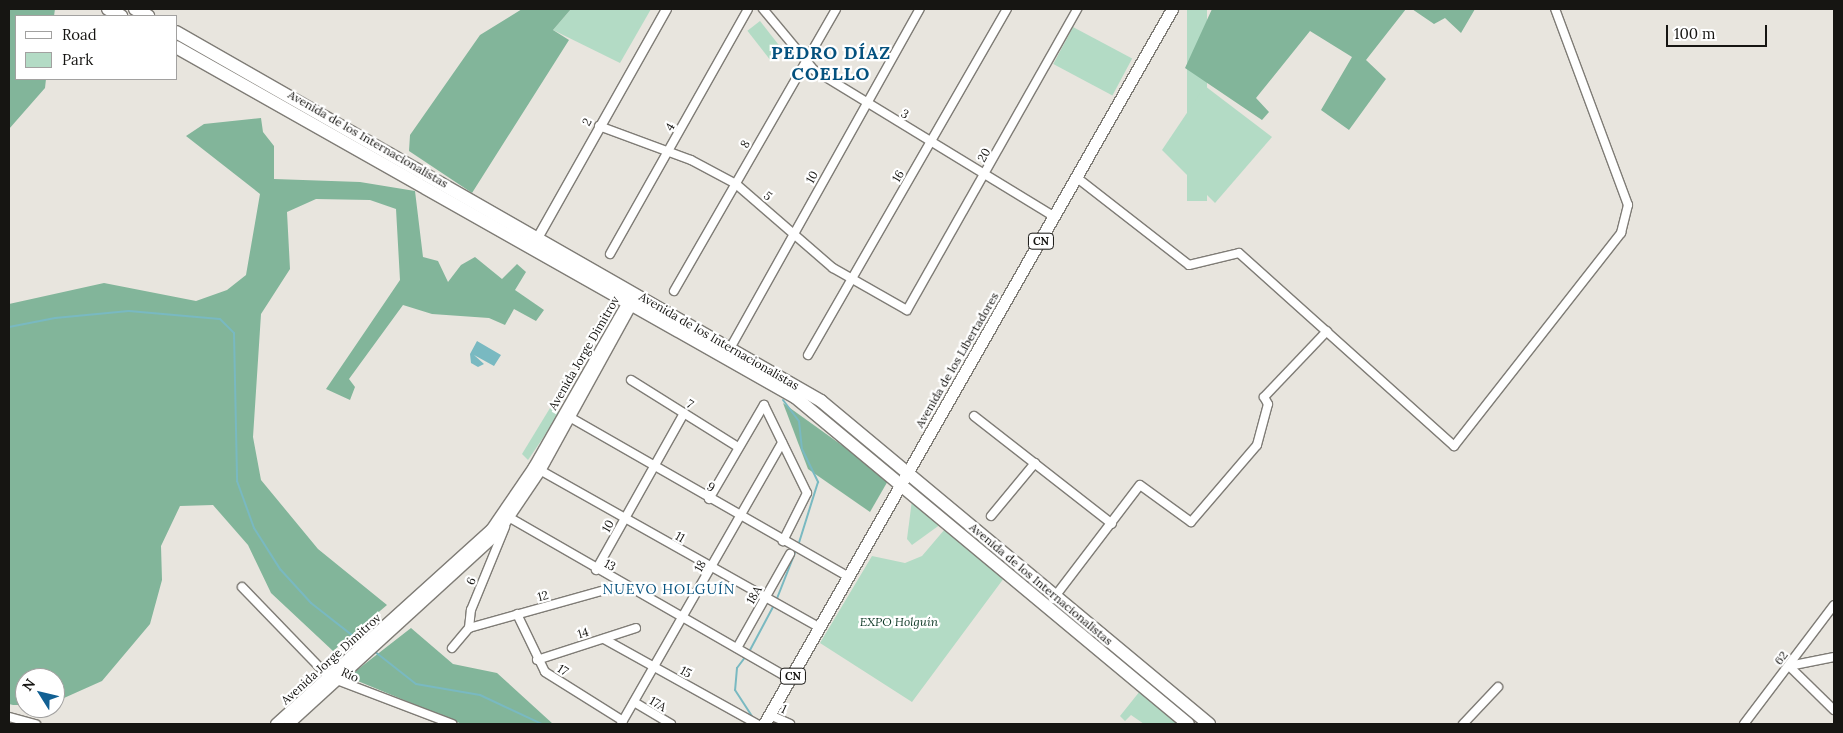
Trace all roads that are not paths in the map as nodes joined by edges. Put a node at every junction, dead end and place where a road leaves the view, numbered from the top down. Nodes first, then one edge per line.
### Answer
1 (108, 9) edge
2 (135, 9) edge
3 (666, 9) edge
4 (748, 9) edge
5 (763, 9) edge
6 (836, 9) edge
7 (920, 9) edge
8 (1007, 9) edge
9 (1078, 9) edge
10 (1172, 9) edge
11 (1555, 9) edge
12 (119, 15) edge
13 (146, 15) edge
14 (178, 33) edge
15 (178, 48) edge
16 (804, 60) junction
17 (866, 104) junction
18 (599, 126) junction
19 (930, 142) junction
20 (668, 154) junction
21 (986, 174) junction
22 (1076, 177) junction
23 (736, 184) junction
24 (1055, 217) junction
25 (793, 233) junction
26 (538, 236) junction
27 (532, 248) junction
28 (610, 254) dead end
29 (852, 279) junction
30 (674, 291) dead end
31 (631, 300) junction
32 (908, 310) joint
33 (1327, 332) junction
34 (728, 352) junction
35 (808, 355) dead end
36 (631, 380) dead end
37 (684, 414) junction
38 (567, 416) junction
39 (974, 416) dead end
40 (782, 443) junction
41 (738, 447) junction
42 (1035, 463) junction
43 (654, 466) junction
44 (537, 469) junction
45 (905, 477) junction
46 (708, 499) junction
47 (506, 516) junction
48 (991, 516) dead end
49 (740, 517) junction
50 (625, 519) junction
51 (1112, 524) junction
52 (783, 541) junction
53 (790, 554) dead end
54 (712, 568) junction
55 (596, 570) junction
56 (849, 577) junction
57 (623, 585) junction
58 (242, 587) dead end
59 (1055, 596) junction
60 (766, 597) junction
61 (1834, 605) edge
62 (1046, 606) junction
63 (517, 614) junction
64 (683, 617) junction
65 (815, 625) dead end
66 (469, 628) junction
67 (636, 628) dead end
68 (604, 639) junction
69 (452, 648) dead end
70 (737, 648) junction
71 (1834, 657) edge
72 (537, 660) junction
73 (1789, 666) junction
74 (655, 668) junction
75 (787, 677) dead end
76 (333, 680) junction
77 (1498, 687) dead end
78 (634, 702) junction
79 (1834, 710) edge
80 (9, 718) edge
81 (767, 720) edge
82 (622, 723) edge
83 (36, 724) edge
84 (276, 724) edge
85 (289, 724) edge
86 (451, 724) edge
87 (671, 724) edge
88 (758, 724) edge
89 (790, 724) edge
90 (1188, 724) edge
91 (1210, 724) edge
92 (1463, 724) edge
93 (1744, 724) edge

1 - 12 highway
2 - 13 highway
3 - 18 street, 2
4 - 20 street, 4
5 - 16 street, 3
6 - 16 street, 8
7 - 17 street, 10
8 - 19 street, 16
9 - 21 street, 20
10 - 22 main road, Avenida de los Libertadores / CN
11 - 33 street
14 - 26 highway, Avenida de los Internacionalistas
15 - 27 highway, Avenida de los Internacionalistas
16 - 17 street, 3
16 - 23 street, 8
17 - 19 street, 3
17 - 25 street, 10
18 - 20 street, 5
18 - 26 street, 2
19 - 21 street, 3
19 - 29 street, 16
20 - 23 street, 5
20 - 28 street, 4
21 - 24 street, 3
21 - 32 street, 20
22 - 24 main road, Avenida de los Libertadores / CN
22 - 33 street
23 - 25 street, 5
23 - 30 street, 8
24 - 45 main road, Avenida de los Libertadores / CN
25 - 29 street, 5
25 - 34 street, 10
26 - 27 street, 2
26 - 31 highway, Avenida de los Internacionalistas
27 - 31 highway, Avenida de los Internacionalistas
29 - 32 street, 5
29 - 35 street, 16
31 - 34 highway, Avenida de los Internacionalistas
31 - 38 main road, Avenida Jorge Dimitrov
33 - 51 street
34 - 45 highway, Avenida de los Internacionalistas
36 - 37 street, 7
37 - 41 street, 7
37 - 43 street, 10
38 - 43 street, 9
38 - 44 main road, Avenida Jorge Dimitrov
39 - 42 street
40 - 41 street
40 - 49 street, 18
40 - 52 street
41 - 46 street
42 - 48 street
42 - 51 street
43 - 46 street, 9
43 - 50 street, 10
44 - 47 main road, Avenida Jorge Dimitrov
44 - 50 street, 11
45 - 56 main road, Avenida de los Libertadores / CN
45 - 59 highway, Avenida de los Internacionalistas
45 - 62 highway, Avenida de los Internacionalistas
46 - 49 street, 9
47 - 55 street, 13
47 - 66 street, 6
47 - 76 main road, Avenida Jorge Dimitrov
49 - 52 street, 9
49 - 54 street, 18
50 - 54 street, 11
50 - 55 street, 10
51 - 59 street
52 - 56 street, 9
53 - 60 street, 18A
54 - 60 street, 11
54 - 64 street, 18
55 - 57 street, 13
56 - 81 main road, Avenida de los Libertadores / CN
57 - 63 street, 12
57 - 64 street, 13
58 - 76 street, Río
59 - 62 street
59 - 91 highway, Avenida de los Internacionalistas
60 - 65 street, 11
60 - 70 street, 18A
61 - 73 street, 62
62 - 90 highway, Avenida de los Internacionalistas
63 - 66 street, 12
63 - 72 street, 17
64 - 70 street, 13
64 - 74 street, 18
66 - 69 street, 6
67 - 68 street, 14
68 - 72 street, 14
68 - 74 street, 15
70 - 75 street, 13
71 - 73 street
72 - 82 street, 17
73 - 79 street
73 - 93 street, 62
74 - 78 street, 18
74 - 88 street, 15
76 - 84 main road, Avenida Jorge Dimitrov
76 - 85 main road, Avenida Jorge Dimitrov
76 - 86 street, Río
77 - 92 street
78 - 82 street, 18
78 - 87 street, 17A
80 - 83 street
81 - 89 street, 1

